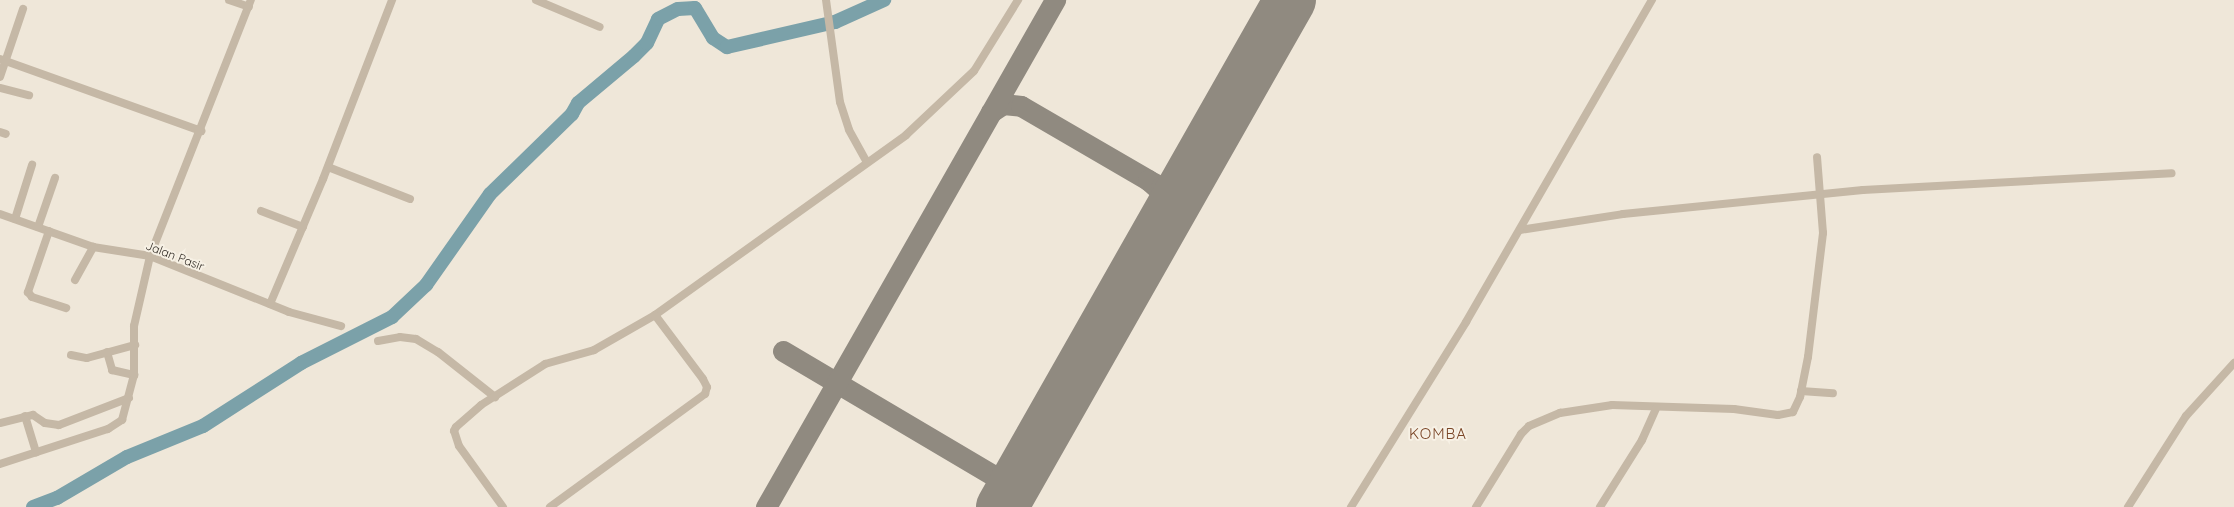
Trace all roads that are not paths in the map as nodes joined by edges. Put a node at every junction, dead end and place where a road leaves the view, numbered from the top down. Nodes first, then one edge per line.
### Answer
1 (229, 0) edge
2 (392, 0) edge
3 (536, 0) edge
4 (826, 0) edge
5 (1018, 0) edge
6 (1652, 0) edge
7 (250, 4) edge
8 (23, 9) dead end
9 (600, 27) dead end
10 (2, 60) edge
11 (0, 77) edge
12 (0, 88) edge
13 (28, 95) dead end
14 (201, 131) junction
15 (1817, 157) dead end
16 (867, 162) junction
17 (32, 165) dead end
18 (328, 167) junction
19 (2172, 172) dead end
20 (55, 178) dead end
21 (1819, 196) junction
22 (410, 199) dead end
23 (261, 211) dead end
24 (0, 214) edge
25 (15, 219) junction
26 (38, 227) junction
27 (303, 227) junction
28 (1520, 230) junction
29 (49, 231) junction
30 (93, 247) junction
31 (150, 256) junction
32 (75, 280) dead end
33 (270, 304) junction
34 (66, 308) dead end
35 (655, 315) junction
36 (341, 326) dead end
37 (378, 341) dead end
38 (135, 345) junction
39 (107, 352) junction
40 (71, 355) dead end
41 (2234, 363) edge
42 (134, 375) junction
43 (1801, 391) junction
44 (1833, 393) dead end
45 (495, 397) junction
46 (129, 398) junction
47 (1657, 406) junction
48 (25, 416) junction
49 (0, 423) edge
50 (36, 452) junction
51 (0, 464) edge
52 (503, 507) edge
53 (550, 507) edge
54 (1351, 507) edge
55 (1476, 507) edge
56 (1600, 507) edge
57 (2128, 507) edge

1 - 7 street
2 - 18 street
3 - 9 street
4 - 16 street
5 - 16 street
6 - 28 street
7 - 14 street
8 - 10 street
10 - 11 street
10 - 14 street
12 - 13 street
14 - 31 street
15 - 21 street
16 - 35 street
17 - 25 street
18 - 22 street
18 - 27 street
19 - 21 street
20 - 26 street
21 - 28 street
21 - 43 street
23 - 27 street
24 - 25 street, Jalan Pasir
25 - 26 street, Jalan Pasir
26 - 29 street, Jalan Pasir
27 - 33 street
28 - 54 street
29 - 30 street, Jalan Pasir
29 - 34 street
30 - 31 street, Jalan Pasir
30 - 32 street
31 - 33 street, Jalan Pasir
31 - 38 street
33 - 36 street, Jalan Pasir
35 - 45 street
35 - 53 street
37 - 45 street
38 - 39 street
38 - 42 street
39 - 40 street
39 - 42 street
41 - 57 street
42 - 46 street
43 - 44 street
43 - 47 street
45 - 52 street
46 - 48 street
46 - 50 street
47 - 55 street
47 - 56 street
48 - 49 street
48 - 50 street
50 - 51 street

